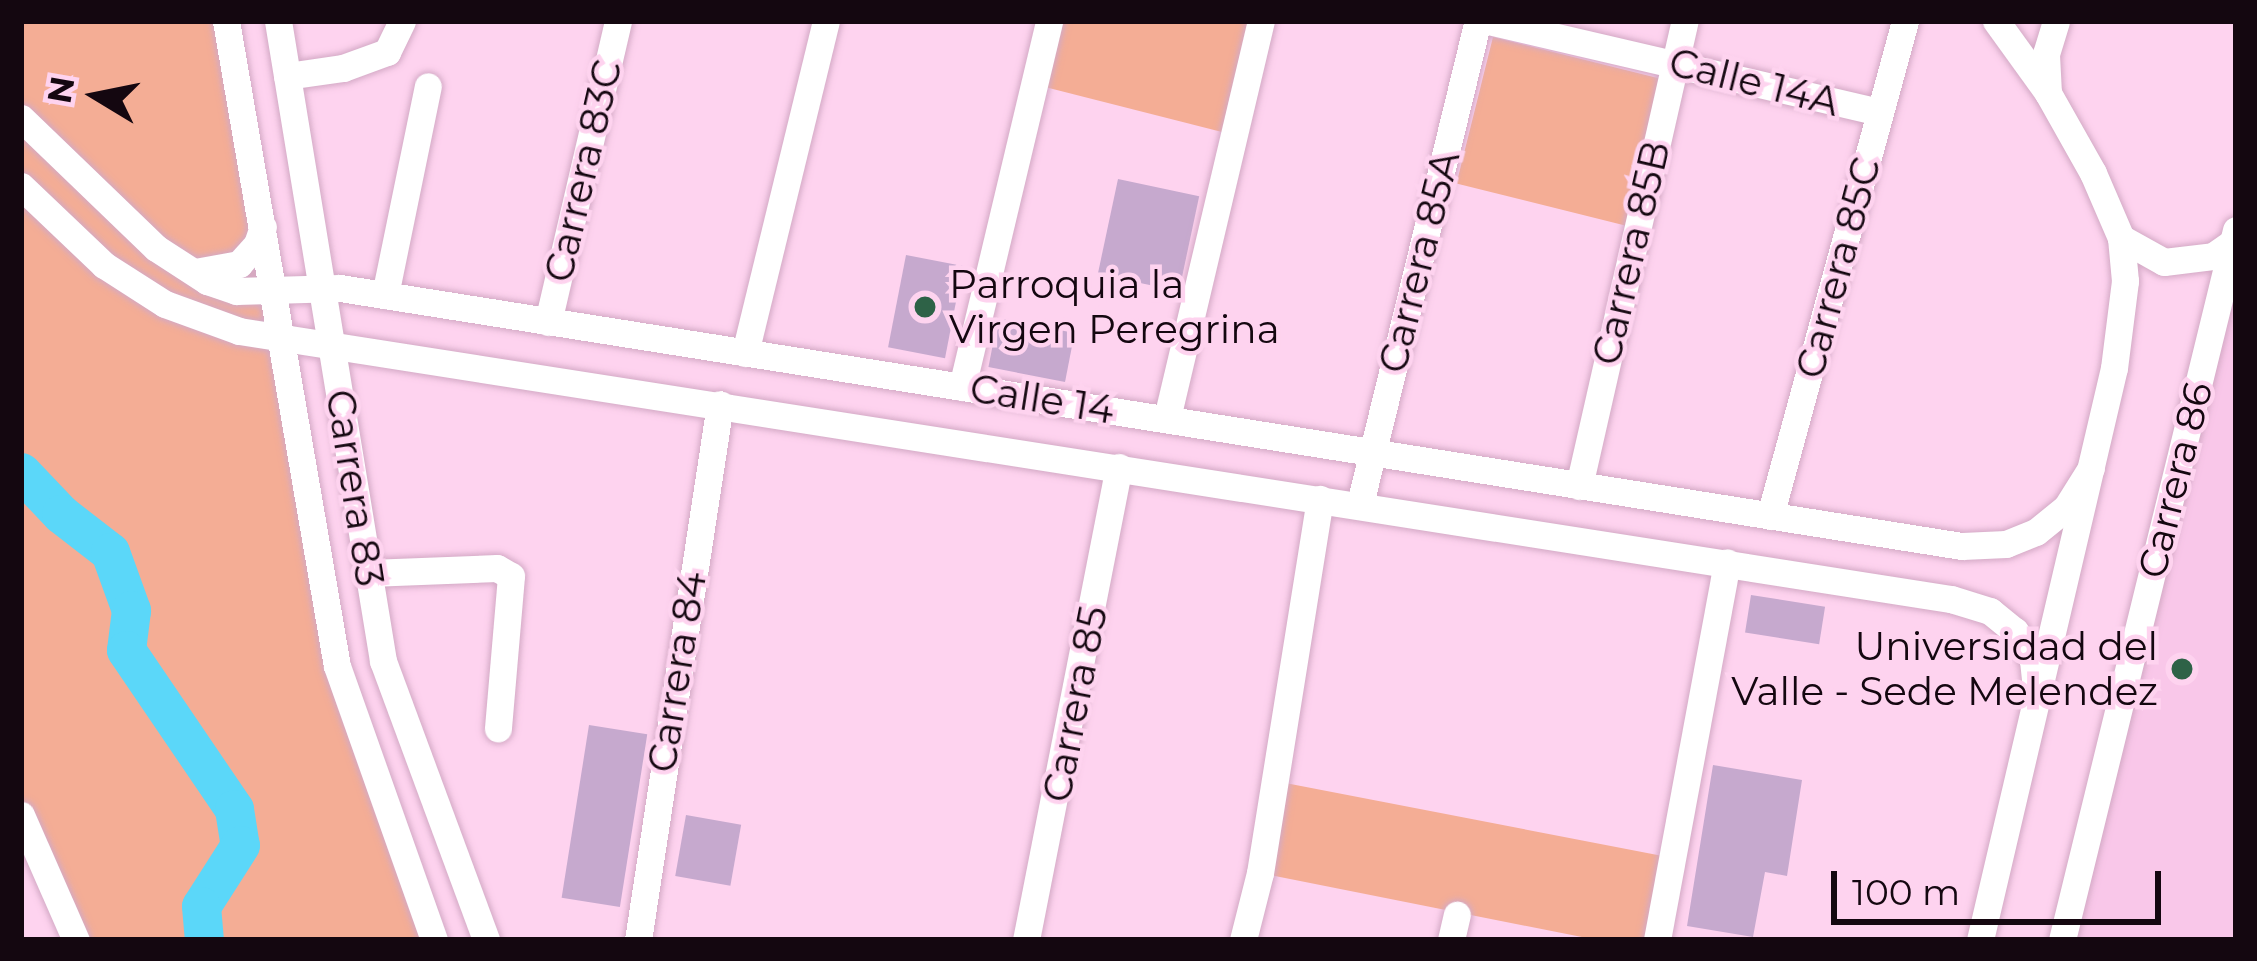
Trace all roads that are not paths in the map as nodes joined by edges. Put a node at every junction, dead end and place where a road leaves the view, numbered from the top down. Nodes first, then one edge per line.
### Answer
1 (226, 21) edge
2 (278, 21) edge
3 (402, 21) edge
4 (618, 21) edge
5 (826, 21) edge
6 (1049, 21) edge
7 (1261, 21) edge
8 (1478, 21) edge
9 (1488, 21) edge
10 (1684, 21) edge
11 (1905, 21) edge
12 (1996, 21) edge
13 (2056, 21) edge
14 (1674, 62) junction
15 (287, 76) junction
16 (428, 86) dead end
17 (2048, 93) junction
18 (1880, 112) junction
19 (21, 118) edge
20 (21, 186) edge
21 (263, 227) junction
22 (2235, 236) edge
23 (2121, 238) junction
24 (192, 272) junction
25 (2230, 287) edge
26 (324, 288) junction
27 (274, 292) junction
28 (385, 296) junction
29 (548, 322) junction
30 (2224, 326) edge
31 (283, 338) junction
32 (332, 344) junction
33 (745, 352) junction
34 (962, 387) junction
35 (720, 404) junction
36 (1167, 418) junction
37 (1373, 451) junction
38 (1119, 467) junction
39 (2091, 468) junction
40 (1579, 485) junction
41 (1320, 499) junction
42 (1360, 503) junction
43 (1770, 515) junction
44 (1727, 562) junction
45 (369, 574) junction
46 (376, 617) junction
47 (328, 622) junction
48 (392, 696) junction
49 (2037, 697) junction
50 (349, 708) junction
51 (497, 728) dead end
52 (21, 814) edge
53 (76, 940) edge
54 (434, 940) edge
55 (486, 940) edge
56 (638, 940) edge
57 (1026, 940) edge
58 (1243, 940) edge
59 (1657, 940) edge
60 (1980, 940) edge
61 (2062, 940) edge

1 - 21 street, Carrera 83
2 - 15 street, Carrera 83
3 - 15 street
4 - 29 street, Carrera 83C
5 - 33 street
6 - 34 street
7 - 36 street
8 - 37 street, Carrera 85A
9 - 14 street, Calle 14A
10 - 14 street, Carrera 85B
11 - 18 street, Carrera 85C
12 - 17 street
13 - 17 street
14 - 18 street, Calle 14A
14 - 40 street, Carrera 85B
15 - 26 street, Carrera 83
16 - 28 street
17 - 23 street
18 - 43 street, Carrera 85C
19 - 24 street, Calle 14
20 - 31 street, Calle 14
21 - 24 street
21 - 27 street, Carrera 83
22 - 23 street
22 - 25 street, Carrera 86
23 - 39 street
24 - 27 street, Calle 14
25 - 30 street, Carrera 86
26 - 27 street, Calle 14
26 - 28 street, Calle 14
26 - 32 street, Carrera 83
27 - 31 street, Carrera 83
28 - 29 street, Calle 14
29 - 33 street, Calle 14
30 - 61 street, Carrera 86
31 - 32 street, Calle 14
31 - 47 street, Carrera 83
32 - 35 street, Calle 14
32 - 45 street, Carrera 83
33 - 34 street, Calle 14
34 - 36 street, Calle 14
35 - 38 street, Calle 14
35 - 56 street, Carrera 84
36 - 37 street, Calle 14
37 - 40 street, Calle 14
37 - 42 street, Carrera 85A
38 - 41 street, Calle 14
38 - 57 street, Carrera 85
39 - 43 street, Calle 14
39 - 49 street
40 - 43 street, Calle 14
41 - 42 street, Calle 14
41 - 58 street
42 - 44 street, Calle 14
44 - 49 street, Calle 14
44 - 59 street
45 - 46 street, Carrera 83
45 - 51 street
46 - 47 street
46 - 48 street, Carrera 83
47 - 50 street, Carrera 83
48 - 50 street
48 - 55 street, Carrera 83
49 - 60 street
50 - 54 street, Carrera 83
52 - 53 street

